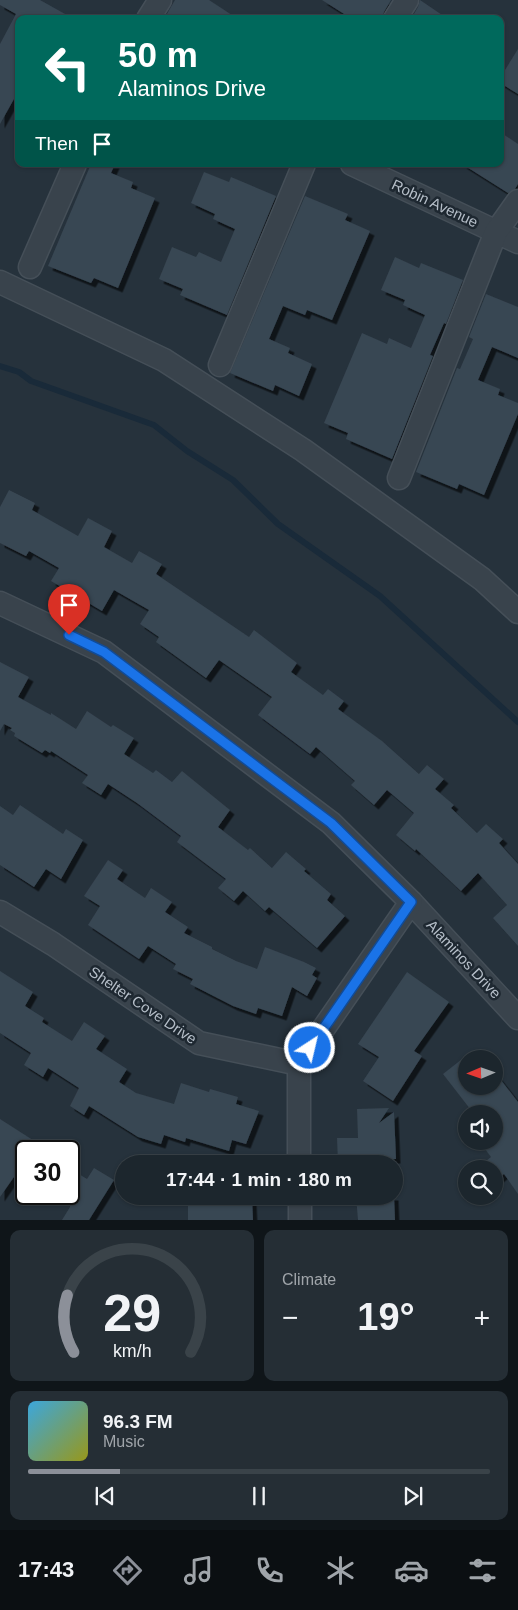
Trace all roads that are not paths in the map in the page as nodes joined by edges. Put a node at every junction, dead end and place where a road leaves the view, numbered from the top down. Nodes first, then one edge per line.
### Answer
1 (160, 0) edge
2 (408, 0) edge
3 (151, 15) edge
4 (398, 15) edge
5 (74, 167) edge
6 (303, 167) edge
7 (358, 167) edge
8 (518, 201) edge
9 (496, 232) junction
10 (518, 242) edge
11 (30, 267) dead end
12 (0, 282) edge
13 (220, 364) dead end
14 (399, 478) dead end
15 (0, 603) edge
16 (518, 612) edge
17 (411, 902) junction
18 (0, 912) edge
19 (518, 1018) edge
20 (299, 1064) junction
21 (299, 1155) edge
22 (300, 1205) edge
23 (300, 1220) edge

1 - 3 street
2 - 4 street
5 - 11 street
6 - 13 street
7 - 9 street, Robin Avenue
8 - 9 street
9 - 10 street, Robin Avenue
9 - 14 street
12 - 16 street
15 - 17 street, Alaminos Drive
17 - 19 street, Alaminos Drive
17 - 20 street
18 - 20 street, Shelter Cove Drive
20 - 21 street
22 - 23 street

